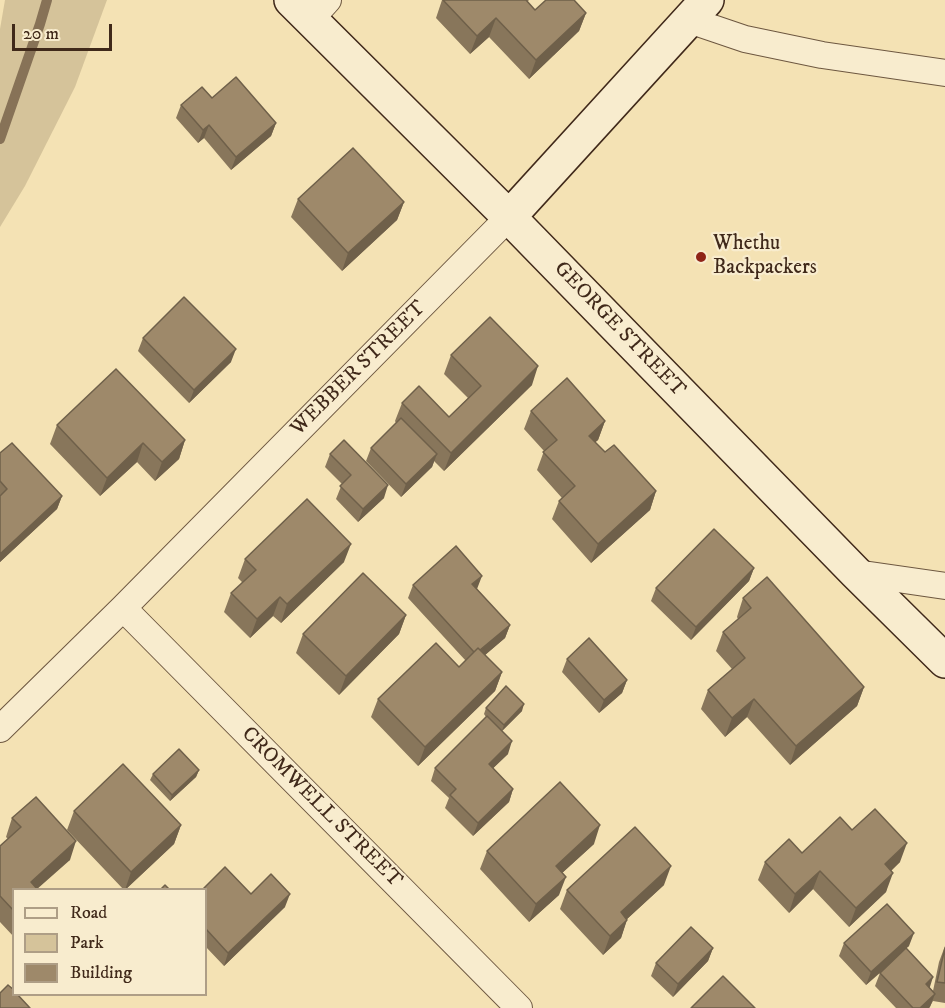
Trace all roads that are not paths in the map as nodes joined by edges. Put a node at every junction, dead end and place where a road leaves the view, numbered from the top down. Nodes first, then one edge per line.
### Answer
1 (310, 6) edge
2 (698, 10) edge
3 (945, 73) edge
4 (509, 217) junction
5 (856, 573) junction
6 (945, 586) edge
7 (123, 608) junction
8 (945, 661) edge
9 (0, 729) edge
10 (519, 1008) edge

1 - 4 main road, GEORGE STREET
2 - 3 street
2 - 4 main road, WEBBER STREET
4 - 5 main road, GEORGE STREET
4 - 7 street, WEBBER STREET
5 - 6 street
5 - 8 main road, GEORGE STREET
7 - 9 street, WEBBER STREET
7 - 10 street, CROMWELL STREET

